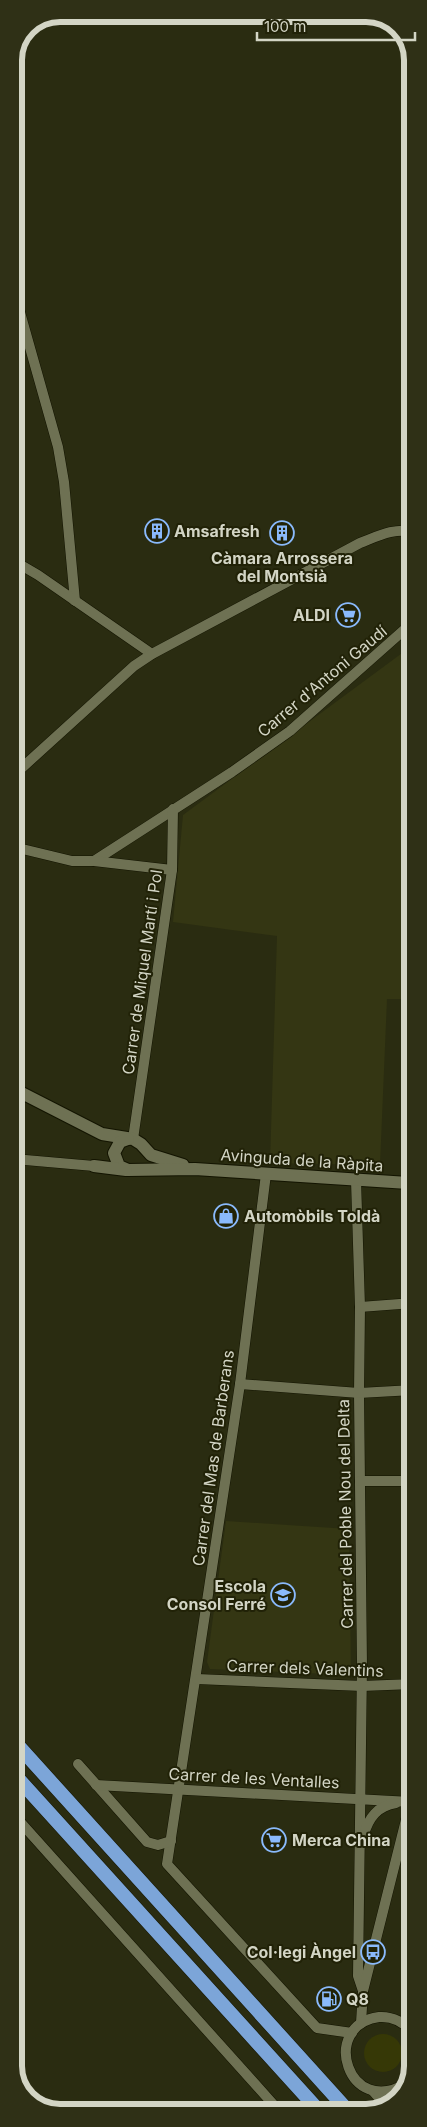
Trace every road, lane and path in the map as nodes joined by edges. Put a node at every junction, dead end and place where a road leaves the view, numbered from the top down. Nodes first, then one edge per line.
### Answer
1 (22, 320) edge
2 (404, 530) edge
3 (22, 565) edge
4 (76, 601) junction
5 (404, 630) edge
6 (152, 654) junction
7 (22, 767) edge
8 (173, 809) junction
9 (22, 849) edge
10 (94, 861) junction
11 (172, 870) junction
12 (23, 1093) edge
13 (102, 1134) junction
14 (131, 1139) junction
15 (143, 1147) junction
16 (114, 1155) junction
17 (23, 1160) edge
18 (94, 1166) junction
19 (195, 1169) junction
20 (131, 1170) junction
21 (266, 1174) junction
22 (356, 1180) junction
23 (404, 1186) edge
24 (404, 1305) edge
25 (360, 1307) junction
26 (240, 1384) junction
27 (404, 1390) edge
28 (359, 1393) junction
29 (404, 1480) edge
30 (360, 1481) junction
31 (196, 1679) junction
32 (404, 1684) edge
33 (362, 1686) junction
34 (23, 1752) edge
35 (78, 1764) dead end
36 (23, 1784) edge
37 (96, 1785) junction
38 (124, 1786) junction
39 (179, 1789) junction
40 (404, 1797) edge
41 (361, 1798) junction
42 (404, 1800) edge
43 (112, 1802) junction
44 (23, 1825) edge
45 (404, 1829) edge
46 (171, 1841) junction
47 (360, 1847) junction
48 (363, 1991) junction
49 (404, 2023) edge
50 (361, 2024) junction
51 (352, 2033) junction
52 (396, 2089) edge
53 (373, 2091) junction
54 (382, 2101) edge
55 (273, 2104) edge
56 (312, 2104) edge
57 (342, 2104) edge

1 - 4 street
2 - 6 street
3 - 4 street
4 - 6 street
5 - 8 street, Carrer d'Antoni Gaudí
6 - 7 street
8 - 10 street, Carrer d'Antoni Gaudí
8 - 11 street, Carrer de Miquel Martí i Pol
9 - 10 street
10 - 11 street
11 - 14 street, Carrer de Miquel Martí i Pol
12 - 13 street
13 - 14 street
13 - 16 street
14 - 15 street
14 - 16 street
15 - 19 street
15 - 20 street
16 - 18 street
16 - 20 street
17 - 18 street
18 - 20 street
19 - 20 street
19 - 21 street, Avinguda de la Ràpita
21 - 22 street, Avinguda de la Ràpita
21 - 26 street, Carrer del Mas de Barberans
22 - 23 street, Avinguda de la Ràpita
22 - 25 street, Carrer del Poble Nou del Delta
24 - 25 street
25 - 28 street, Carrer del Poble Nou del Delta
26 - 28 street
26 - 31 street, Carrer del Mas de Barberans
27 - 28 street
28 - 30 street, Carrer del Poble Nou del Delta
29 - 30 street
30 - 33 street, Carrer del Poble Nou del Delta
31 - 33 street, Carrer dels Valentins
31 - 39 street, Carrer del Mas de Barberans
32 - 33 street, Carrer dels Valentins
33 - 41 street, Carrer del Poble Nou del Delta
34 - 57 highway
35 - 37 street
36 - 56 highway
37 - 38 street, Carrer de les Ventalles
37 - 43 street
38 - 39 street, Carrer de les Ventalles
38 - 43 street
39 - 41 street, Carrer de les Ventalles
39 - 46 street, Carrer del Mas de Barberans
40 - 41 street, Carrer de les Ventalles
41 - 47 street, Carrer del Poble Nou del Delta
42 - 47 street, Carrer del Poble Nou del Delta
43 - 46 street
44 - 55 street
45 - 48 street
46 - 51 street, Carrer del Mas de Barberans
47 - 48 street, Carrer del Poble Nou del Delta
48 - 50 street
49 - 50 street
50 - 51 street
51 - 53 street
52 - 53 street
53 - 54 street

